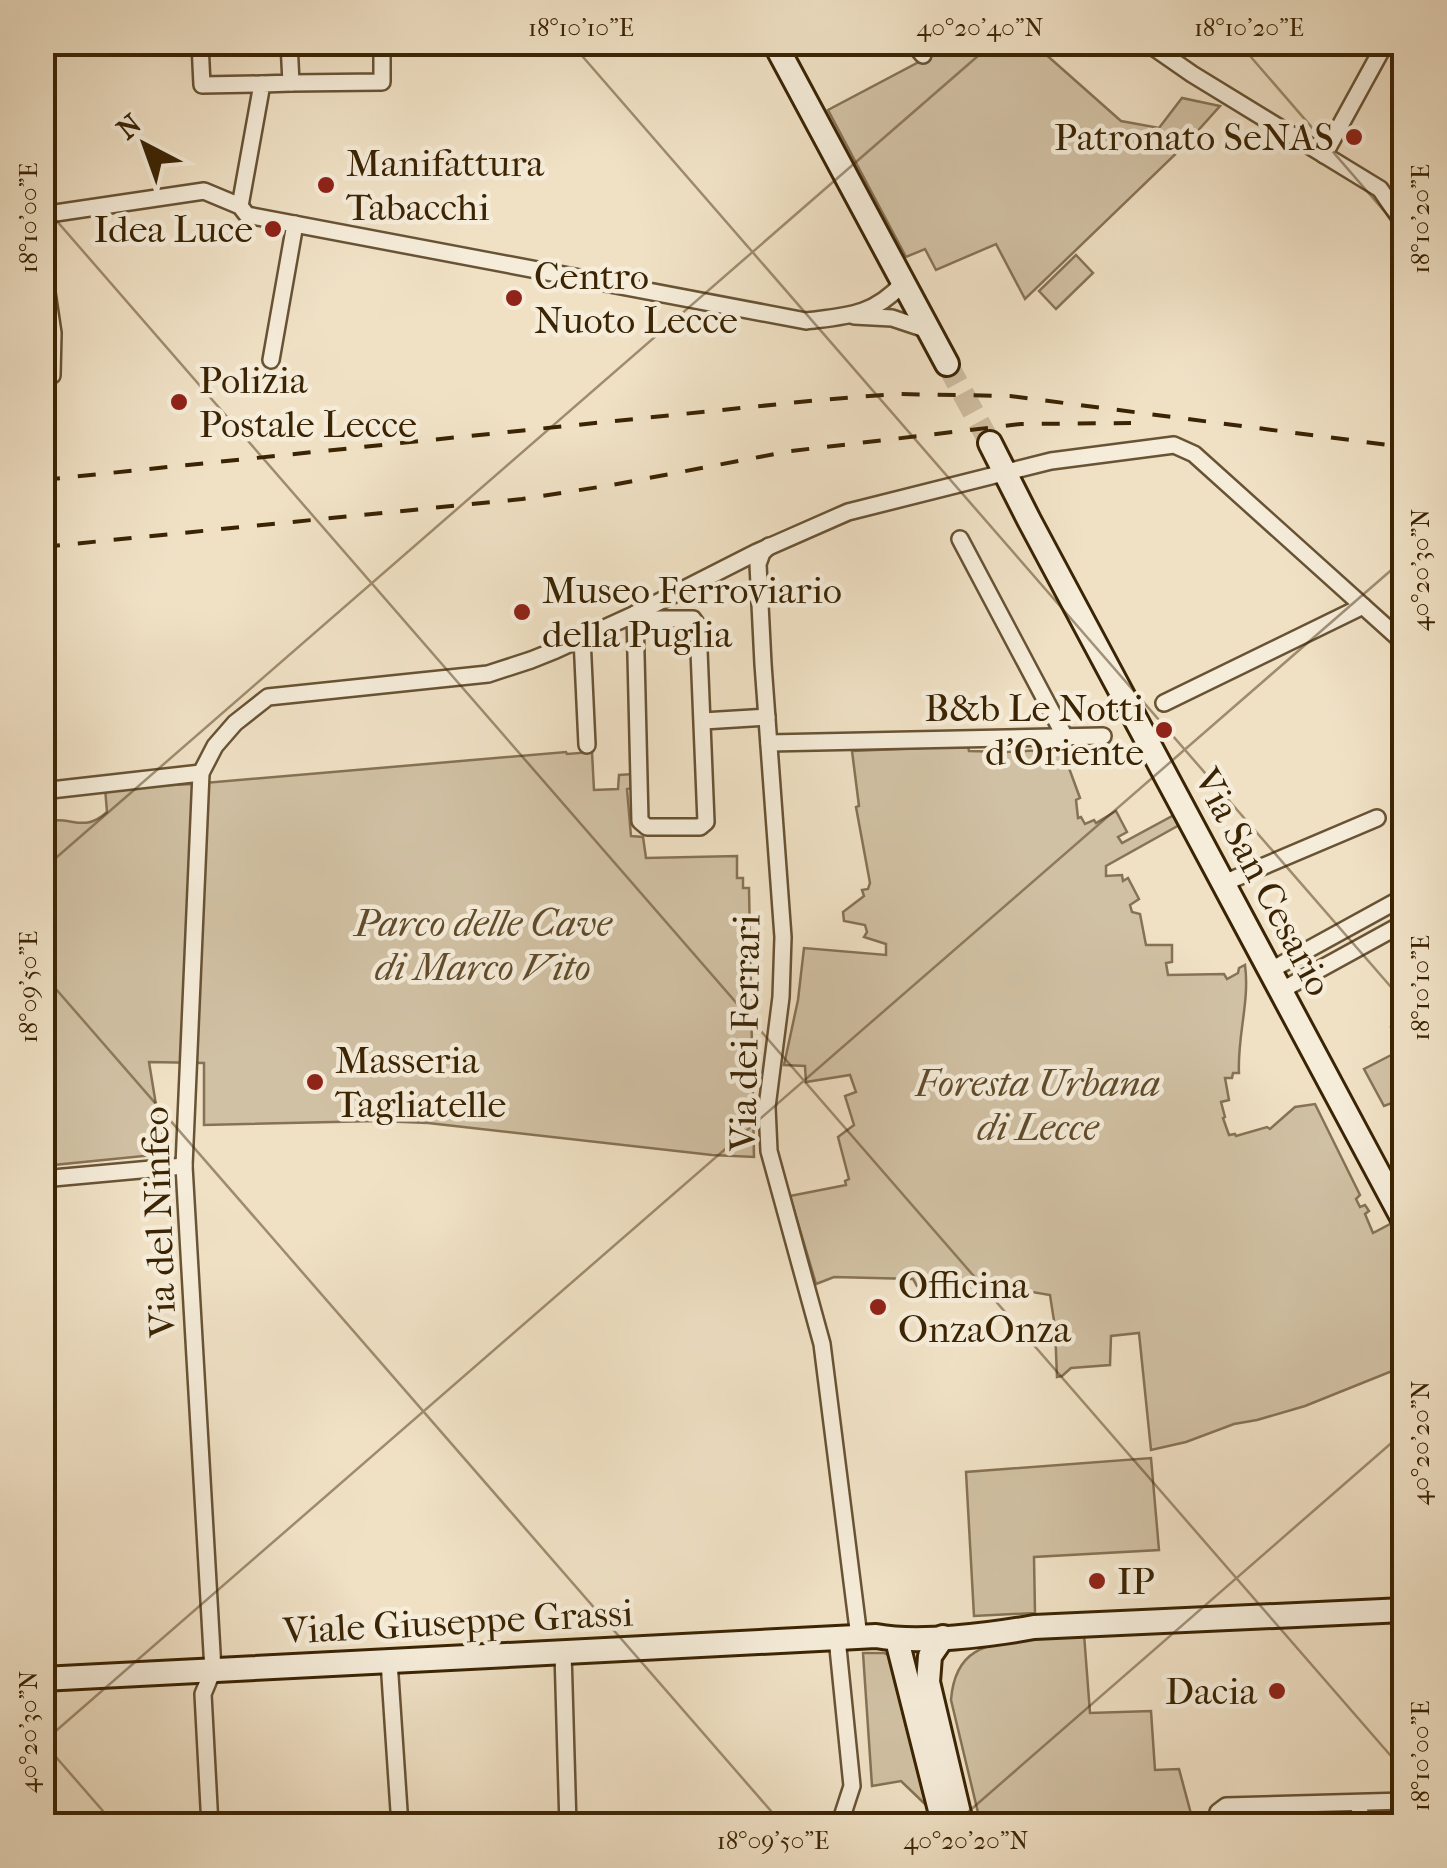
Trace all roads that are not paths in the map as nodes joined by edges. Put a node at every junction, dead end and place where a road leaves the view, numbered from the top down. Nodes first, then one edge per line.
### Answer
1 (212, 42) edge
2 (290, 42) edge
3 (382, 42) edge
4 (774, 42) edge
5 (1146, 42) edge
6 (1386, 42) edge
7 (291, 83) junction
8 (262, 84) junction
9 (1324, 155) junction
10 (240, 206) junction
11 (42, 215) edge
12 (295, 224) junction
13 (1404, 224) edge
14 (42, 259) edge
15 (902, 284) junction
16 (852, 315) junction
17 (928, 330) junction
18 (271, 360) dead end
19 (947, 364) tunnel mouth
20 (42, 379) edge
21 (990, 443) tunnel mouth
22 (1004, 471) junction
23 (960, 539) dead end
24 (769, 546) junction
25 (1363, 606) junction
26 (635, 614) junction
27 (582, 638) junction
28 (1404, 643) edge
29 (1164, 703) dead end
30 (767, 717) junction
31 (703, 721) junction
32 (1103, 736) dead end
33 (1066, 737) junction
34 (769, 744) junction
35 (587, 745) dead end
36 (201, 772) junction
37 (42, 791) edge
38 (1377, 818) dead end
39 (1224, 883) junction
40 (1404, 897) edge
41 (1404, 923) edge
42 (1276, 980) junction
43 (184, 1166) junction
44 (42, 1178) edge
45 (1404, 1221) edge
46 (1404, 1610) edge
47 (1034, 1627) junction
48 (944, 1637) junction
49 (867, 1638) junction
50 (564, 1652) junction
51 (389, 1661) junction
52 (213, 1670) junction
53 (42, 1680) edge
54 (1404, 1801) edge
55 (1359, 1803) junction
56 (210, 1826) edge
57 (400, 1826) edge
58 (568, 1826) edge
59 (838, 1826) edge
60 (944, 1826) edge
61 (962, 1826) edge
62 (1215, 1826) edge
63 (1361, 1826) edge

1 - 8 street
2 - 7 street
3 - 7 street
4 - 15 main road
5 - 9 street
6 - 9 street
7 - 8 street
8 - 10 street
9 - 13 street
10 - 11 street
10 - 12 street
12 - 16 street
12 - 18 street
14 - 20 street
15 - 16 street
15 - 17 main road
16 - 17 street
17 - 19 main road
21 - 22 main road, Via San Cesario
22 - 24 street
22 - 25 street
22 - 39 main road, Via San Cesario
23 - 33 street
24 - 26 street
24 - 30 street, Via dei Ferrari
25 - 28 street
25 - 29 street
26 - 27 street
26 - 31 street
26 - 31 street
27 - 35 street
27 - 36 street
30 - 31 street
30 - 34 street, Via dei Ferrari
32 - 33 street
33 - 34 street
34 - 49 street, Via dei Ferrari
36 - 37 street
36 - 43 street, Via del Ninfeo
38 - 39 street
39 - 42 main road, Via San Cesario
40 - 42 street
41 - 42 street
42 - 45 main road, Via San Cesario
43 - 44 street
43 - 52 street, Via del Ninfeo
46 - 47 main road, Viale Giuseppe Grassi
47 - 48 main road, Viale Giuseppe Grassi
47 - 49 main road, Viale Giuseppe Grassi
48 - 49 main road, Viale Giuseppe Grassi
48 - 61 main road
49 - 50 main road, Viale Giuseppe Grassi
49 - 59 street, Via dei Ferrari
49 - 60 main road
50 - 51 main road, Viale Giuseppe Grassi
50 - 58 street
51 - 52 main road, Viale Giuseppe Grassi
51 - 57 street
52 - 53 main road, Viale Giuseppe Grassi
52 - 56 street, Via del Ninfeo
54 - 55 street
55 - 62 street
55 - 63 street

